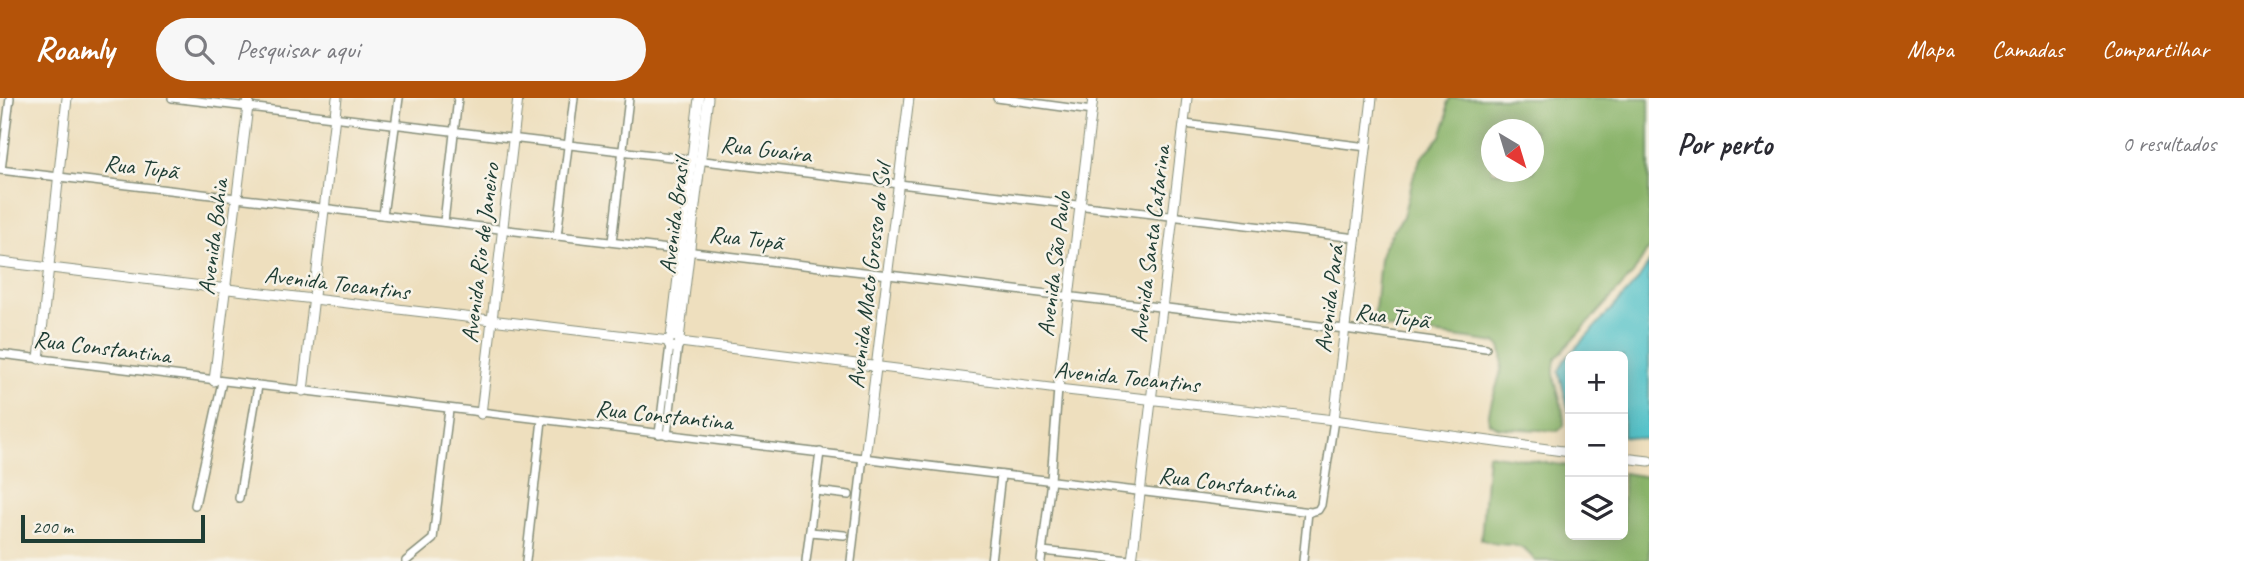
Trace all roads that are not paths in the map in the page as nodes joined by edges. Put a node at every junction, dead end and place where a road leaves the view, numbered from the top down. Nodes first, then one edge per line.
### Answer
1 (10, 98) edge
2 (67, 98) edge
3 (172, 98) edge
4 (337, 98) edge
5 (399, 98) edge
6 (458, 98) edge
7 (518, 98) edge
8 (573, 98) edge
9 (629, 98) edge
10 (699, 98) edge
11 (708, 98) edge
12 (909, 98) edge
13 (997, 98) edge
14 (1093, 98) edge
15 (1187, 98) edge
16 (1372, 98) edge
17 (249, 103) edge
18 (1092, 111) junction
19 (335, 117) junction
20 (395, 124) junction
21 (1185, 124) junction
22 (455, 131) junction
23 (513, 138) junction
24 (568, 145) junction
25 (1367, 146) junction
26 (623, 151) junction
27 (696, 160) junction
28 (1, 170) edge
29 (57, 176) junction
30 (899, 184) junction
31 (237, 198) junction
32 (1081, 205) junction
33 (324, 207) junction
34 (383, 215) junction
35 (1173, 216) junction
36 (444, 222) junction
37 (502, 229) junction
38 (557, 236) junction
39 (1356, 238) junction
40 (612, 242) junction
41 (685, 251) junction
42 (0, 262) edge
43 (49, 268) junction
44 (888, 275) junction
45 (226, 289) junction
46 (1069, 296) junction
47 (314, 300) junction
48 (1161, 307) junction
49 (491, 321) junction
50 (1345, 329) junction
51 (675, 342) junction
52 (1486, 348) dead end
53 (0, 354) edge
54 (39, 359) junction
55 (878, 365) junction
56 (218, 381) junction
57 (258, 386) junction
58 (1058, 389) junction
59 (303, 391) junction
60 (1151, 399) junction
61 (449, 410) junction
62 (481, 414) junction
63 (542, 420) junction
64 (1334, 420) junction
65 (663, 434) junction
66 (1565, 451) edge
67 (820, 452) junction
68 (864, 458) junction
69 (1628, 459) edge
70 (1649, 461) edge
71 (1001, 475) junction
72 (1051, 480) junction
73 (816, 491) junction
74 (1140, 492) junction
75 (849, 495) dead end
76 (239, 498) dead end
77 (195, 505) dead end
78 (1321, 505) joint
79 (1308, 512) junction
80 (810, 532) junction
81 (844, 535) dead end
82 (1042, 551) junction
83 (406, 561) edge
84 (526, 561) edge
85 (806, 561) edge
86 (850, 561) edge
87 (991, 561) edge
88 (1041, 561) edge
89 (1134, 561) edge
90 (1303, 561) edge

1 - 28 street
2 - 29 street
3 - 17 street, Rua Guaíra
4 - 19 street
5 - 20 street
6 - 22 street
7 - 23 street, Avenida Rio de Janeiro
8 - 24 street
9 - 26 street
10 - 27 street, Avenida Brasil
11 - 27 street, Avenida Brasil
12 - 30 street, Avenida Mato Grosso do Sul
13 - 18 street
14 - 18 street, Avenida São Paulo
15 - 21 street, Avenida Santa Catarina
16 - 25 street, Avenida Pará
17 - 19 street, Rua Guaíra
17 - 31 street, Avenida Bahia
18 - 32 street, Avenida São Paulo
19 - 20 street, Rua Guaíra
19 - 33 street
20 - 22 street, Rua Guaíra
20 - 34 street
21 - 25 street
21 - 35 street, Avenida Santa Catarina
22 - 23 street, Rua Guaíra
22 - 36 street
23 - 24 street, Rua Guaíra
23 - 37 street, Avenida Rio de Janeiro
24 - 26 street, Rua Guaíra
24 - 38 street
25 - 39 street, Avenida Pará
26 - 27 street, Rua Guaíra
26 - 40 street
27 - 30 street, Rua Guaíra
27 - 41 street, Avenida Brasil
28 - 29 street, Rua Tupã
29 - 31 street, Rua Tupã
29 - 43 street
30 - 32 street, Rua Guaíra
30 - 44 street, Avenida Mato Grosso do Sul
31 - 33 street, Rua Tupã
31 - 45 street, Avenida Bahia
32 - 35 street, Rua Guaíra
32 - 46 street, Avenida São Paulo
33 - 34 street, Rua Tupã
33 - 47 street
34 - 36 street, Rua Tupã
35 - 39 street, Rua Guaíra
35 - 48 street, Avenida Santa Catarina
36 - 37 street, Rua Tupã
37 - 38 street, Rua Tupã
37 - 49 street, Avenida Rio de Janeiro
38 - 40 street, Rua Tupã
39 - 50 street, Avenida Pará
40 - 41 street, Rua Tupã
41 - 44 street, Rua Tupã
41 - 51 street, Avenida Brasil
42 - 43 street, Avenida Tocantins
43 - 45 street, Avenida Tocantins
43 - 54 street
44 - 46 street, Rua Tupã
44 - 55 street, Avenida Mato Grosso do Sul
45 - 47 street, Avenida Tocantins
45 - 56 street, Avenida Bahia
46 - 48 street, Rua Tupã
46 - 58 street, Avenida São Paulo
47 - 49 street, Avenida Tocantins
47 - 59 street
48 - 50 street, Rua Tupã
48 - 60 street, Avenida Santa Catarina
49 - 51 street, Avenida Tocantins
49 - 62 street, Avenida Rio de Janeiro
50 - 52 street, Rua Tupã
50 - 64 street, Avenida Pará
51 - 55 street, Avenida Tocantins
51 - 65 street, Avenida Brasil
53 - 54 street, Rua Constantina
54 - 56 street, Rua Constantina
55 - 58 street, Avenida Tocantins
55 - 68 street, Avenida Mato Grosso do Sul
56 - 57 street, Rua Constantina
56 - 77 street
57 - 59 street, Rua Constantina
57 - 76 street
58 - 60 street, Avenida Tocantins
58 - 72 street, Avenida São Paulo
59 - 61 street, Rua Constantina
60 - 64 street, Avenida Tocantins
60 - 74 street, Avenida Santa Catarina
61 - 62 street, Rua Constantina
61 - 83 street
62 - 63 street, Rua Constantina
63 - 65 street, Rua Constantina
63 - 84 street
64 - 66 street, Avenida Tocantins
64 - 78 street, Avenida Pará
65 - 67 street, Rua Constantina
67 - 68 street, Rua Constantina
67 - 73 street
68 - 71 street, Rua Constantina
68 - 86 street
69 - 70 street
71 - 72 street, Rua Constantina
71 - 87 street
72 - 74 street, Rua Constantina
72 - 82 street, Avenida São Paulo
73 - 75 street
73 - 80 street
74 - 79 street, Rua Constantina
74 - 89 street, Avenida Santa Catarina
78 - 79 street, Rua Constantina
79 - 90 street
80 - 81 street
80 - 85 street
82 - 88 street, Avenida São Paulo
82 - 89 street

